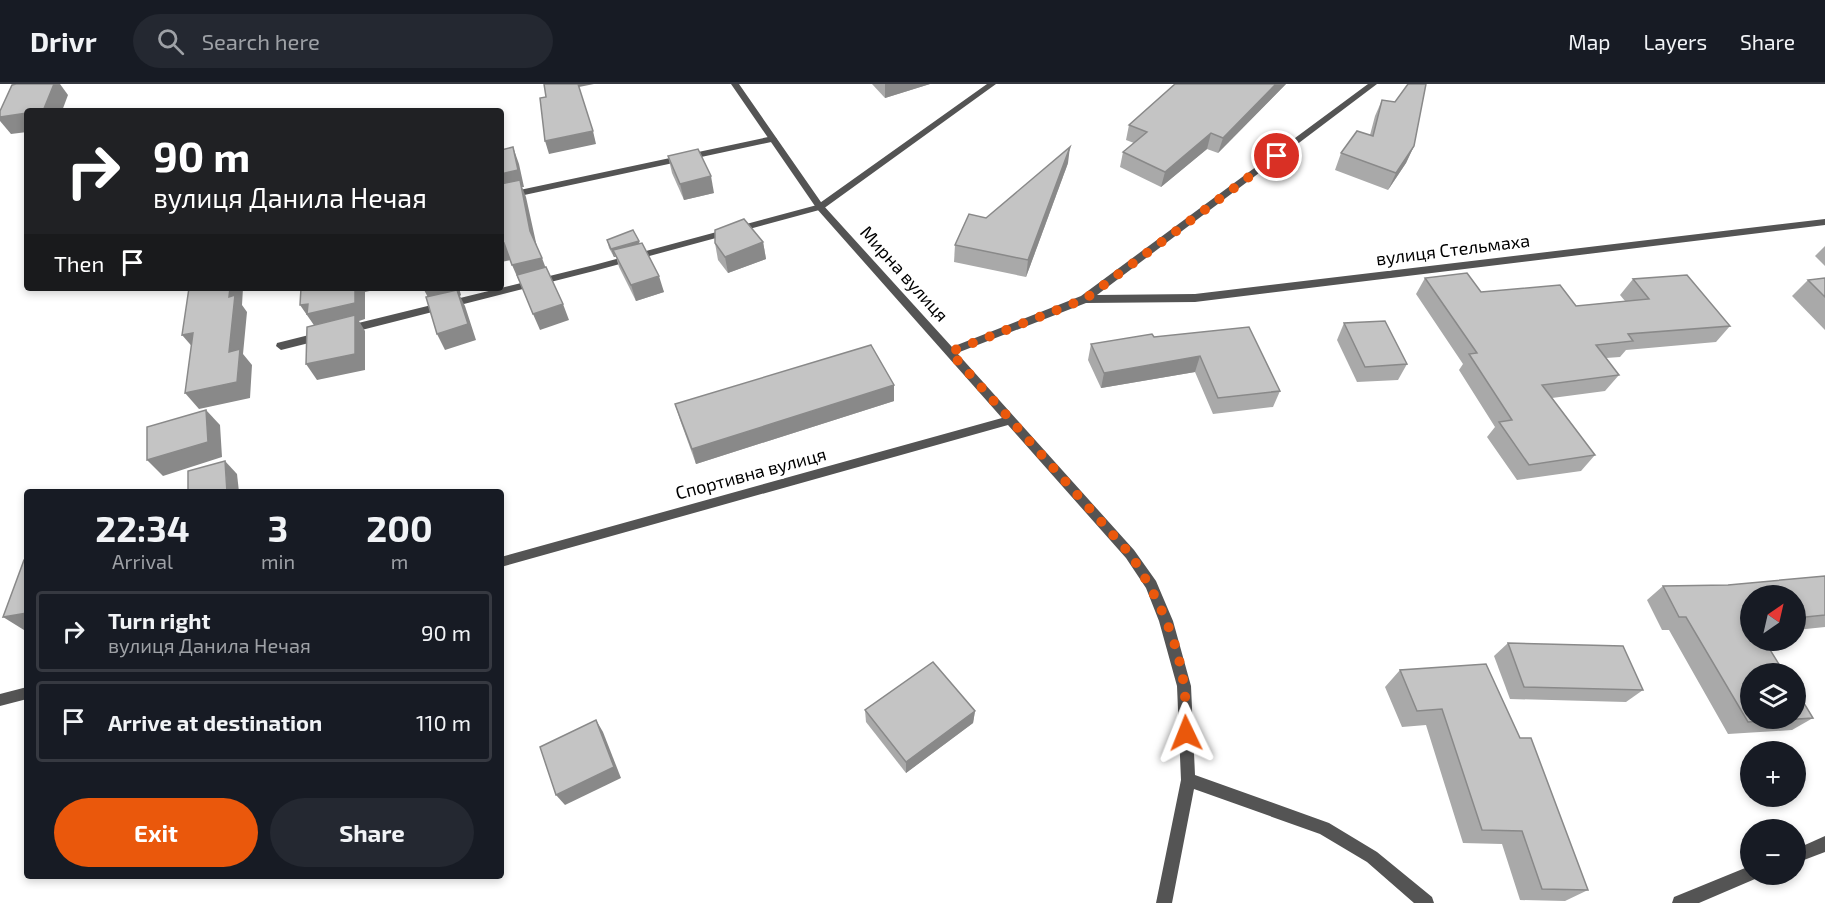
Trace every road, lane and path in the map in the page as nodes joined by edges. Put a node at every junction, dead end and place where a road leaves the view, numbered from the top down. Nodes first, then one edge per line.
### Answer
1 (735, 84) edge
2 (992, 84) edge
3 (1374, 84) edge
4 (773, 139) junction
5 (504, 196) edge
6 (820, 207) junction
7 (1825, 222) edge
8 (502, 291) edge
9 (504, 291) edge
10 (1085, 299) junction
11 (339, 332) edge
12 (327, 335) edge
13 (281, 346) dead end
14 (950, 352) junction
15 (1011, 420) junction
16 (504, 561) edge
17 (24, 694) edge
18 (0, 700) edge
19 (1188, 780) junction
20 (1825, 844) edge
21 (1806, 852) edge
22 (1740, 878) edge
23 (1164, 903) edge
24 (1426, 903) edge
25 (1680, 903) edge

1 - 4 street, Мирна вулиця
2 - 6 street
3 - 10 street
4 - 5 street
4 - 6 street, Мирна вулиця
6 - 9 street
6 - 14 street, Мирна вулиця
7 - 10 street, вулиця Стельмаха
8 - 11 street
10 - 14 street
12 - 13 street
14 - 15 street, Мирна вулиця
15 - 16 street, Спортивна вулиця
15 - 19 street, Мирна вулиця
17 - 18 street
19 - 23 street, Мирна вулиця
19 - 24 street
20 - 21 street
22 - 25 street

